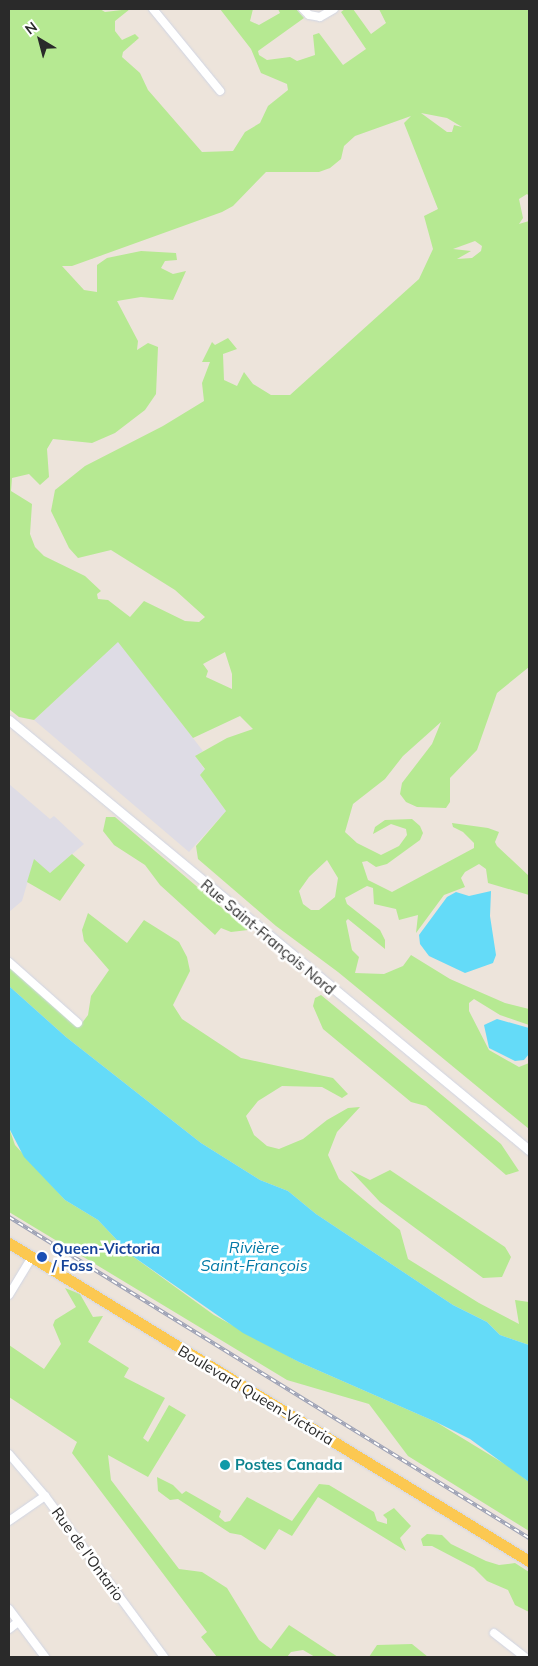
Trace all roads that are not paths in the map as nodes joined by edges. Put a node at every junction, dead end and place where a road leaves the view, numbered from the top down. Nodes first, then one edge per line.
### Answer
1 (153, 9) edge
2 (304, 9) edge
3 (334, 9) edge
4 (220, 91) dead end
5 (9, 720) edge
6 (9, 962) edge
7 (78, 1023) dead end
8 (529, 1150) edge
9 (9, 1243) edge
10 (32, 1257) junction
11 (9, 1295) edge
12 (9, 1454) edge
13 (45, 1496) junction
14 (9, 1521) edge
15 (529, 1561) edge
16 (9, 1609) edge
17 (18, 1622) junction
18 (9, 1629) edge
19 (494, 1633) dead end
20 (45, 1657) edge
21 (164, 1657) edge
22 (525, 1657) edge

1 - 4 street
2 - 3 street
5 - 8 street, Rue Saint-François Nord
6 - 7 street
9 - 10 main road, Boulevard Queen-Victoria
10 - 11 street
10 - 15 main road, Boulevard Queen-Victoria
12 - 13 street, Rue de l'Ontario
13 - 14 street
13 - 21 street, Rue de l'Ontario
16 - 17 street
17 - 18 street
17 - 20 street
19 - 22 street

